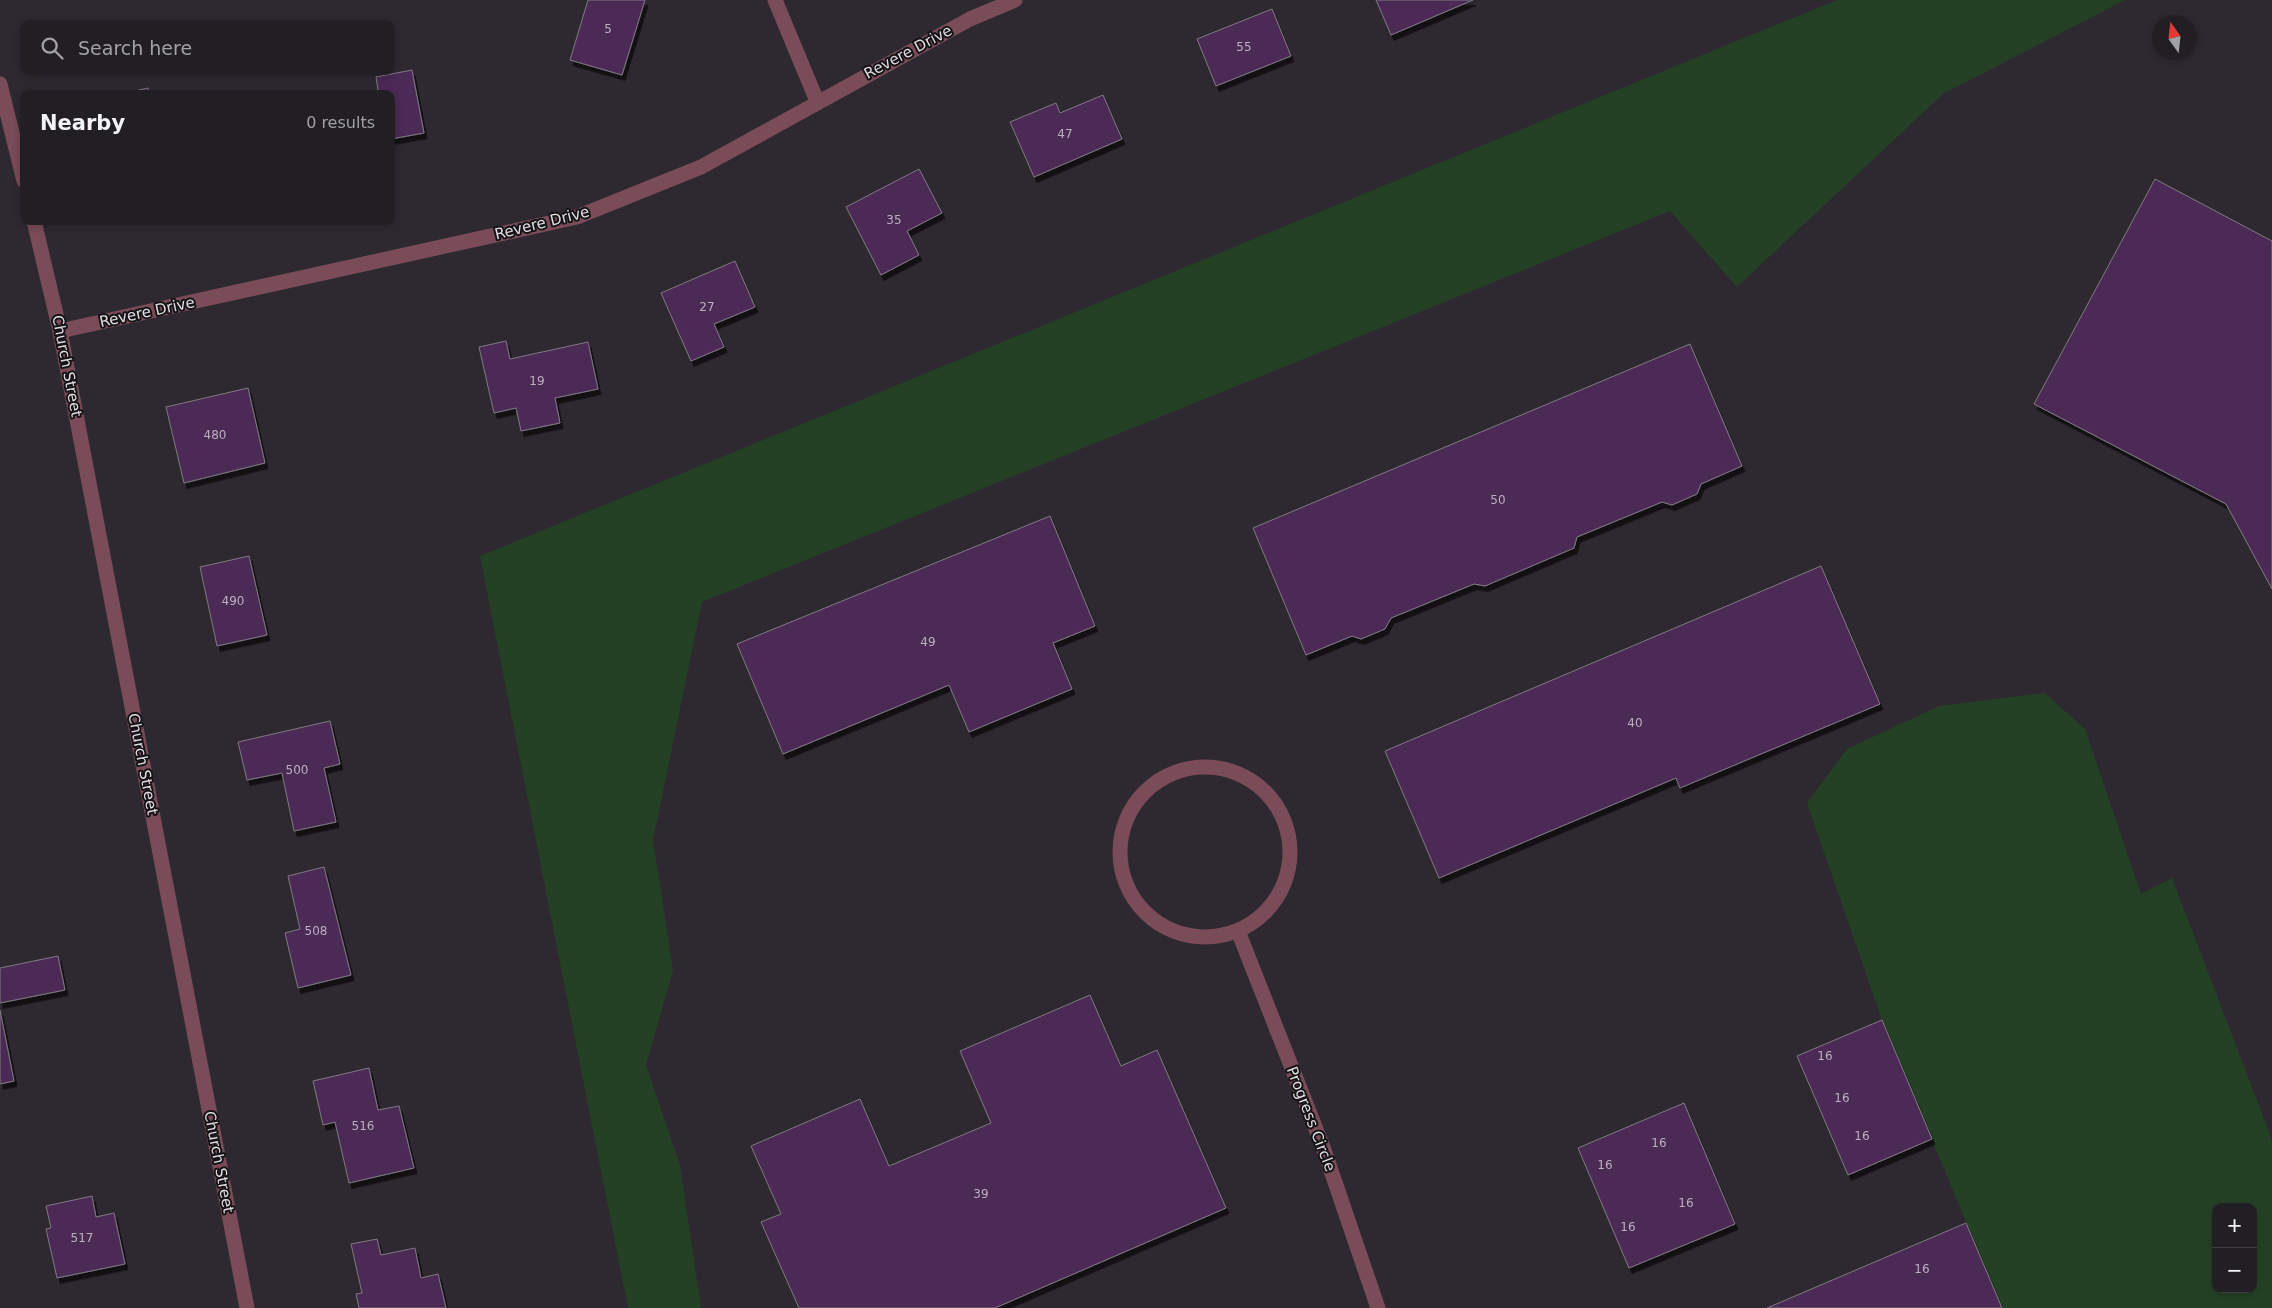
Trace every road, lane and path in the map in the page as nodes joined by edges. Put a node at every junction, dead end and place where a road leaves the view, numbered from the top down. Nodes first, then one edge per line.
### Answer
1 (775, 0) edge
2 (1015, 0) edge
3 (0, 84) edge
4 (817, 101) junction
5 (20, 165) edge
6 (35, 225) edge
7 (60, 331) junction
8 (1238, 931) junction
9 (247, 1308) edge
10 (1378, 1308) edge

1 - 4 street
2 - 4 street, Revere Drive
3 - 5 street
4 - 7 street, Revere Drive
6 - 7 street, Church Street
7 - 9 street, Church Street
8 - 8 street
8 - 10 street, Progress Circle

